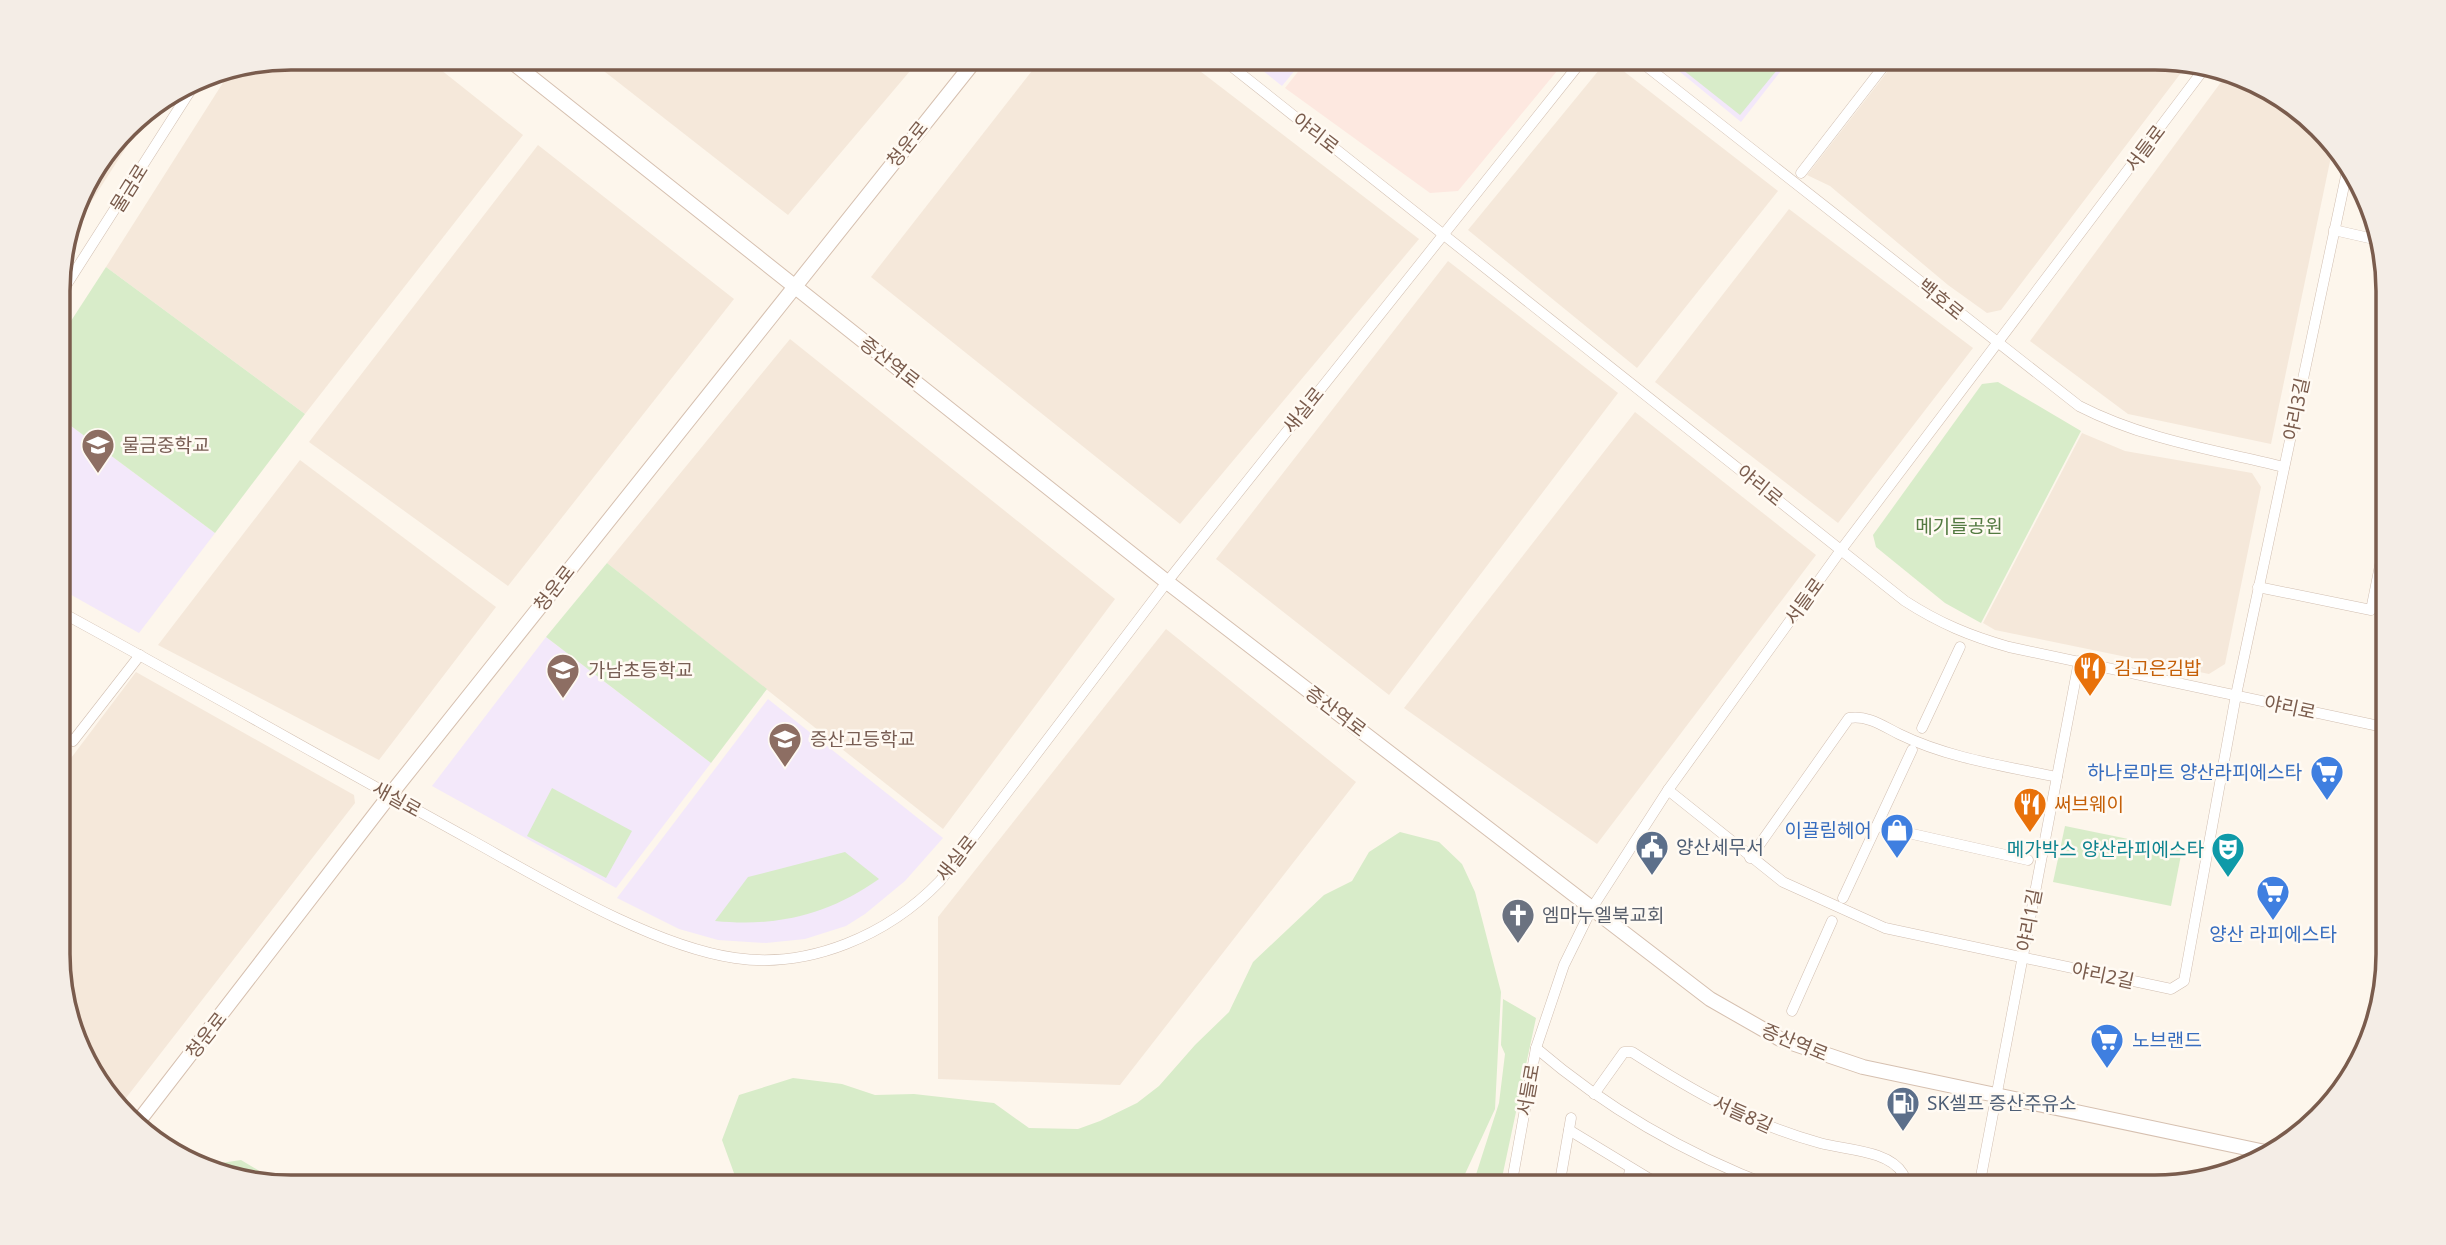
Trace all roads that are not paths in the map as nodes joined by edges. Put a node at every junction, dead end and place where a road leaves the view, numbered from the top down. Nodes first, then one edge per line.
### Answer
1 (522, 70) edge
2 (966, 70) edge
3 (1236, 70) edge
4 (1574, 70) edge
5 (1651, 70) edge
6 (1881, 70) edge
7 (2199, 75) edge
8 (187, 96) edge
9 (1801, 173) dead end
10 (2345, 179) edge
11 (2334, 230) junction
12 (1444, 233) junction
13 (2369, 238) edge
14 (70, 279) edge
15 (793, 285) junction
16 (1997, 344) junction
17 (2284, 467) junction
18 (1842, 550) junction
19 (1167, 582) junction
20 (2376, 585) edge
21 (2258, 587) junction
22 (70, 617) edge
23 (1960, 647) dead end
24 (140, 655) junction
25 (2079, 661) junction
26 (2236, 695) junction
27 (2376, 725) edge
28 (1922, 728) dead end
29 (70, 739) edge
30 (1912, 750) dead end
31 (2057, 777) junction
32 (1668, 790) junction
33 (390, 795) junction
34 (1877, 826) junction
35 (1750, 858) junction
36 (2028, 860) dead end
37 (1843, 898) dead end
38 (1592, 908) junction
39 (1832, 921) dead end
40 (2022, 958) junction
41 (1793, 1011) dead end
42 (1536, 1048) junction
43 (1594, 1094) junction
44 (1995, 1097) junction
45 (142, 1117) edge
46 (1571, 1118) dead end
47 (1569, 1130) junction
48 (2256, 1150) edge
49 (1630, 1168) junction
50 (1513, 1175) edge
51 (1561, 1175) edge
52 (1629, 1175) edge
53 (1642, 1175) edge
54 (1741, 1175) edge
55 (1903, 1175) edge
56 (1981, 1175) edge

1 - 15 street, 증산역로
2 - 15 street, 청운로
3 - 12 street, 야리로
4 - 12 street, 새실로
5 - 16 street, 백호로
6 - 9 street
7 - 16 street, 서들로
8 - 14 street, 물금로
10 - 11 street, 야리3길
11 - 13 street
11 - 17 street, 야리3길
12 - 18 street, 야리로
12 - 19 street, 새실로
15 - 19 street, 증산역로
15 - 33 street, 청운로
16 - 17 street, 백호로
16 - 18 street, 서들로
17 - 21 street, 야리3길
18 - 25 street, 야리로
18 - 32 street, 서들로
19 - 33 street, 새실로
19 - 38 street, 증산역로
20 - 21 street
21 - 26 street, 야리3길
22 - 24 street, 새실로
23 - 28 street
24 - 29 street
24 - 33 street, 새실로
25 - 26 street, 야리로
25 - 31 street, 야리1길
26 - 27 street, 야리로
26 - 40 street, 야리2길
30 - 34 street
31 - 35 street
31 - 40 street, 야리1길
32 - 35 street, 야리2길
32 - 38 street, 서들로
33 - 45 street, 청운로
34 - 36 street
34 - 37 street
35 - 40 street, 야리2길
38 - 42 street, 서들로
38 - 44 street, 증산역로
39 - 41 street
40 - 44 street, 야리1길
42 - 43 street
42 - 50 street, 서들로
43 - 54 street
43 - 55 street, 서들8길
44 - 48 street, 증산역로
44 - 56 street, 야리1길
46 - 47 street
47 - 49 street
47 - 51 street
49 - 52 street
49 - 53 street

